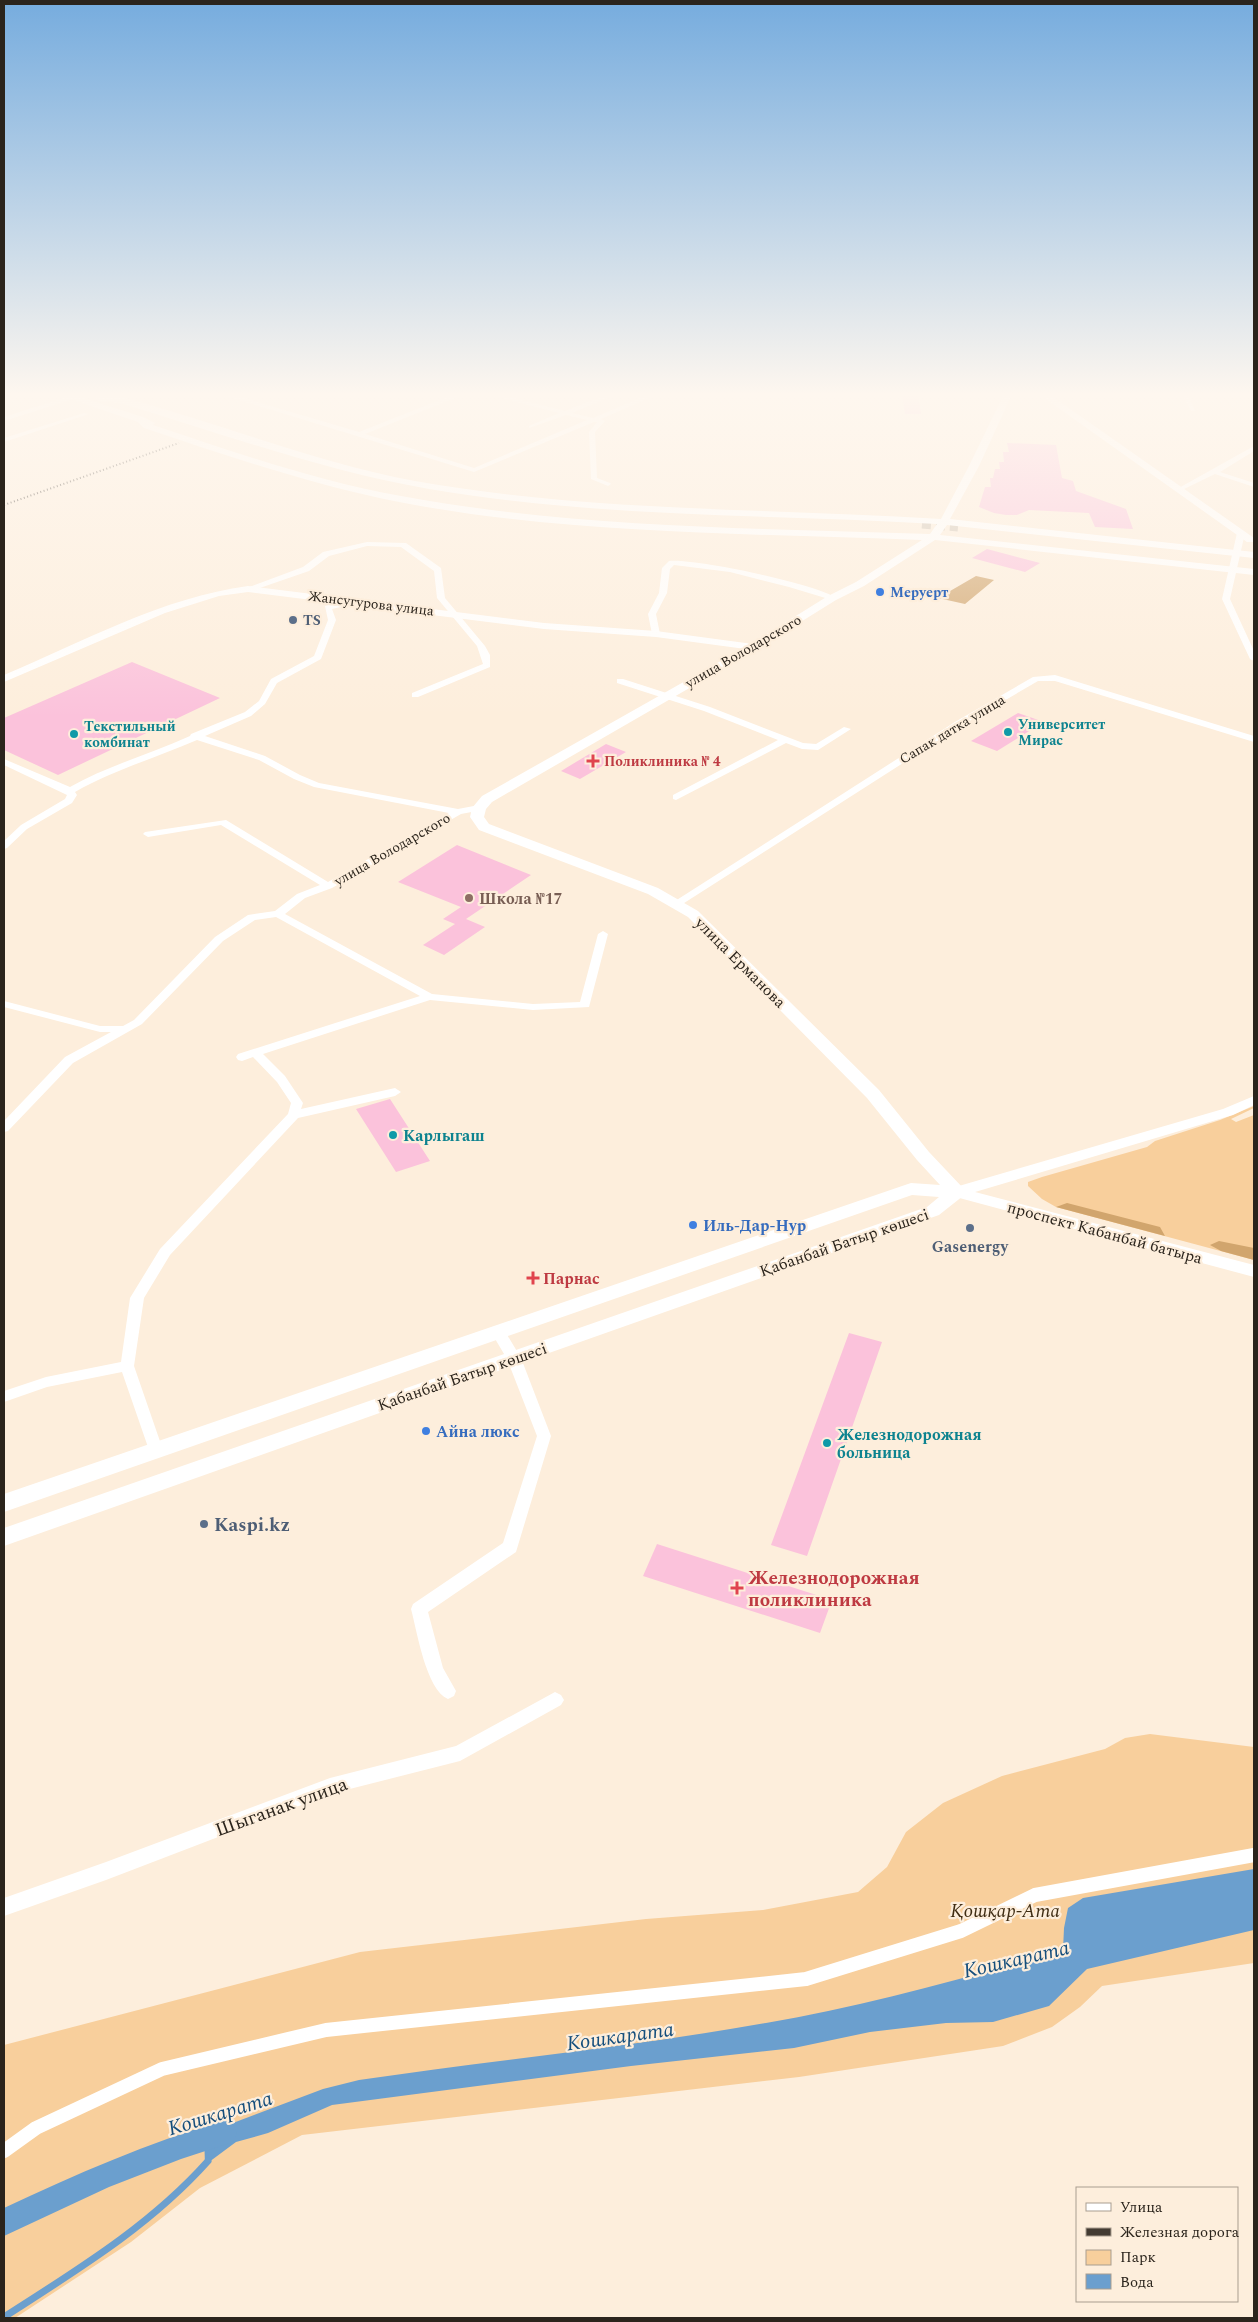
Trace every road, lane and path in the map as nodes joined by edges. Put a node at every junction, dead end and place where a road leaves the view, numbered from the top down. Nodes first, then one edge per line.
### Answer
1 (415, 500) edge
2 (440, 500) edge
3 (498, 500) edge
4 (535, 500) edge
5 (955, 500) edge
6 (1196, 500) edge
7 (941, 526) junction
8 (920, 530) junction
9 (954, 530) tunnel mouth
10 (1241, 533) junction
11 (1253, 541) edge
12 (1254, 555) edge
13 (1254, 559) edge
14 (1234, 560) junction
15 (1254, 565) edge
16 (1254, 572) edge
17 (248, 589) junction
18 (832, 598) junction
19 (354, 601) junction
20 (454, 613) junction
21 (656, 634) junction
22 (753, 647) junction
23 (1254, 660) edge
24 (4, 679) edge
25 (620, 681) dead end
26 (416, 695) dead end
27 (668, 695) junction
28 (847, 729) dead end
29 (194, 736) junction
30 (1254, 739) edge
31 (785, 740) junction
32 (4, 762) edge
33 (70, 791) junction
34 (676, 797) dead end
35 (479, 808) junction
36 (458, 812) junction
37 (148, 834) dead end
38 (4, 846) edge
39 (328, 886) junction
40 (677, 903) junction
41 (278, 914) junction
42 (602, 934) dead end
43 (429, 997) junction
44 (4, 1004) edge
45 (124, 1029) junction
46 (255, 1053) junction
47 (242, 1057) dead end
48 (395, 1092) dead end
49 (1254, 1100) edge
50 (294, 1115) junction
51 (4, 1128) edge
52 (957, 1192) junction
53 (1254, 1271) edge
54 (498, 1332) junction
55 (514, 1358) junction
56 (127, 1366) junction
57 (4, 1397) edge
58 (156, 1450) junction
59 (4, 1503) edge
60 (4, 1536) edge
61 (448, 1691) dead end
62 (555, 1700) dead end
63 (1254, 1855) edge
64 (4, 1907) edge
65 (4, 2151) edge

1 - 8 main road
2 - 8 main road
3 - 8 main road
4 - 7 main road
5 - 7 main road
6 - 10 main road
7 - 8 main road
7 - 14 main road
7 - 14 main road
7 - 18 main road, улица Володарского
9 - 14 main road
10 - 11 main road
10 - 14 street
12 - 14 main road
13 - 14 main road
14 - 15 main road
14 - 16 main road
14 - 23 street
17 - 19 street, Жансугурова улица
17 - 20 street
17 - 24 street, Жансугурова улица
18 - 21 street
18 - 22 main road, улица Володарского
19 - 20 street, Жансугурова улица
19 - 29 street
20 - 21 street, Жансугурова улица
20 - 26 street
21 - 22 street, Жансугурова улица
22 - 27 main road, улица Володарского
25 - 27 street
27 - 31 street
27 - 35 main road, улица Володарского
28 - 31 street
29 - 33 street
29 - 36 street
30 - 40 street, Сапак датка улица
31 - 34 street
32 - 33 street
33 - 38 street
35 - 36 street, улица Володарского
35 - 40 main road, улица Ерманова
36 - 39 street, улица Володарского
37 - 39 street
39 - 41 street, улица Володарского
40 - 52 main road, улица Ерманова
41 - 43 street
41 - 45 street
42 - 43 street
43 - 46 street
44 - 45 street
45 - 51 street
46 - 47 street
46 - 50 street
48 - 50 street
49 - 52 street
50 - 56 street
52 - 53 street, проспект Кабанбай батыра
52 - 54 main road, Қабанбай Батыр көшесі
52 - 55 main road, Қабанбай Батыр көшесі
54 - 55 street
54 - 58 main road, Қабанбай Батыр көшесі
55 - 60 main road, Қабанбай Батыр көшесі
55 - 61 street
56 - 57 street
56 - 58 street
58 - 59 main road, Қабанбай Батыр көшесі
62 - 64 street, Шыганак улица
63 - 65 street

